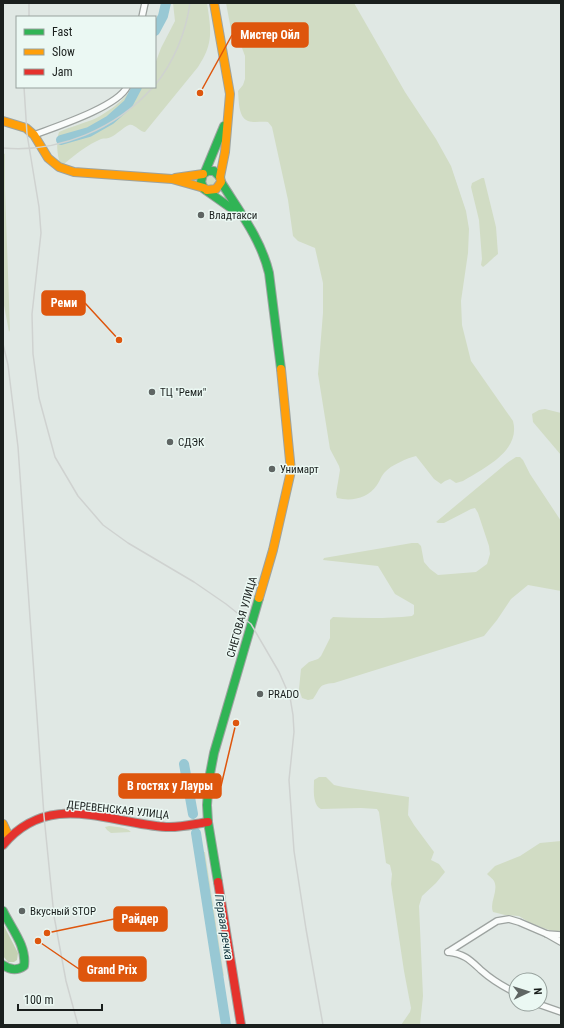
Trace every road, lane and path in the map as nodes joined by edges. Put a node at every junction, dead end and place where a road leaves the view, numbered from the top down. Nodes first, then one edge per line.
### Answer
1 (146, 3) edge
2 (214, 3) edge
3 (142, 16) edge
4 (125, 88) edge
5 (228, 116) junction
6 (3, 121) edge
7 (34, 135) junction
8 (204, 173) junction
9 (172, 179) junction
10 (220, 179) junction
11 (205, 189) junction
12 (244, 218) junction
13 (207, 823) junction
14 (3, 824) edge
15 (9, 837) junction
16 (3, 845) edge
17 (3, 911) edge
18 (547, 934) junction
19 (561, 935) edge
20 (561, 942) edge
21 (3, 965) edge
22 (508, 988) edge
23 (548, 1007) edge
24 (561, 1012) edge
25 (241, 1025) edge

1 - 3 street
2 - 5 main road
4 - 7 street
5 - 8 main road
5 - 10 main road
6 - 7 main road
7 - 9 main road
8 - 9 main road
8 - 10 main road
8 - 11 main road
9 - 11 main road
10 - 11 main road
10 - 12 main road, СНЕГОВАЯ УЛИЦА
11 - 12 main road, СНЕГОВАЯ УЛИЦА
12 - 13 main road, СНЕГОВАЯ УЛИЦА
13 - 15 main road, ДЕРЕВЕНСКАЯ УЛИЦА
13 - 25 main road, СНЕГОВАЯ УЛИЦА
14 - 15 main road
15 - 16 main road, ДЕРЕВЕНСКАЯ УЛИЦА
17 - 21 main road
18 - 19 street
18 - 20 street
18 - 22 street
23 - 24 street

